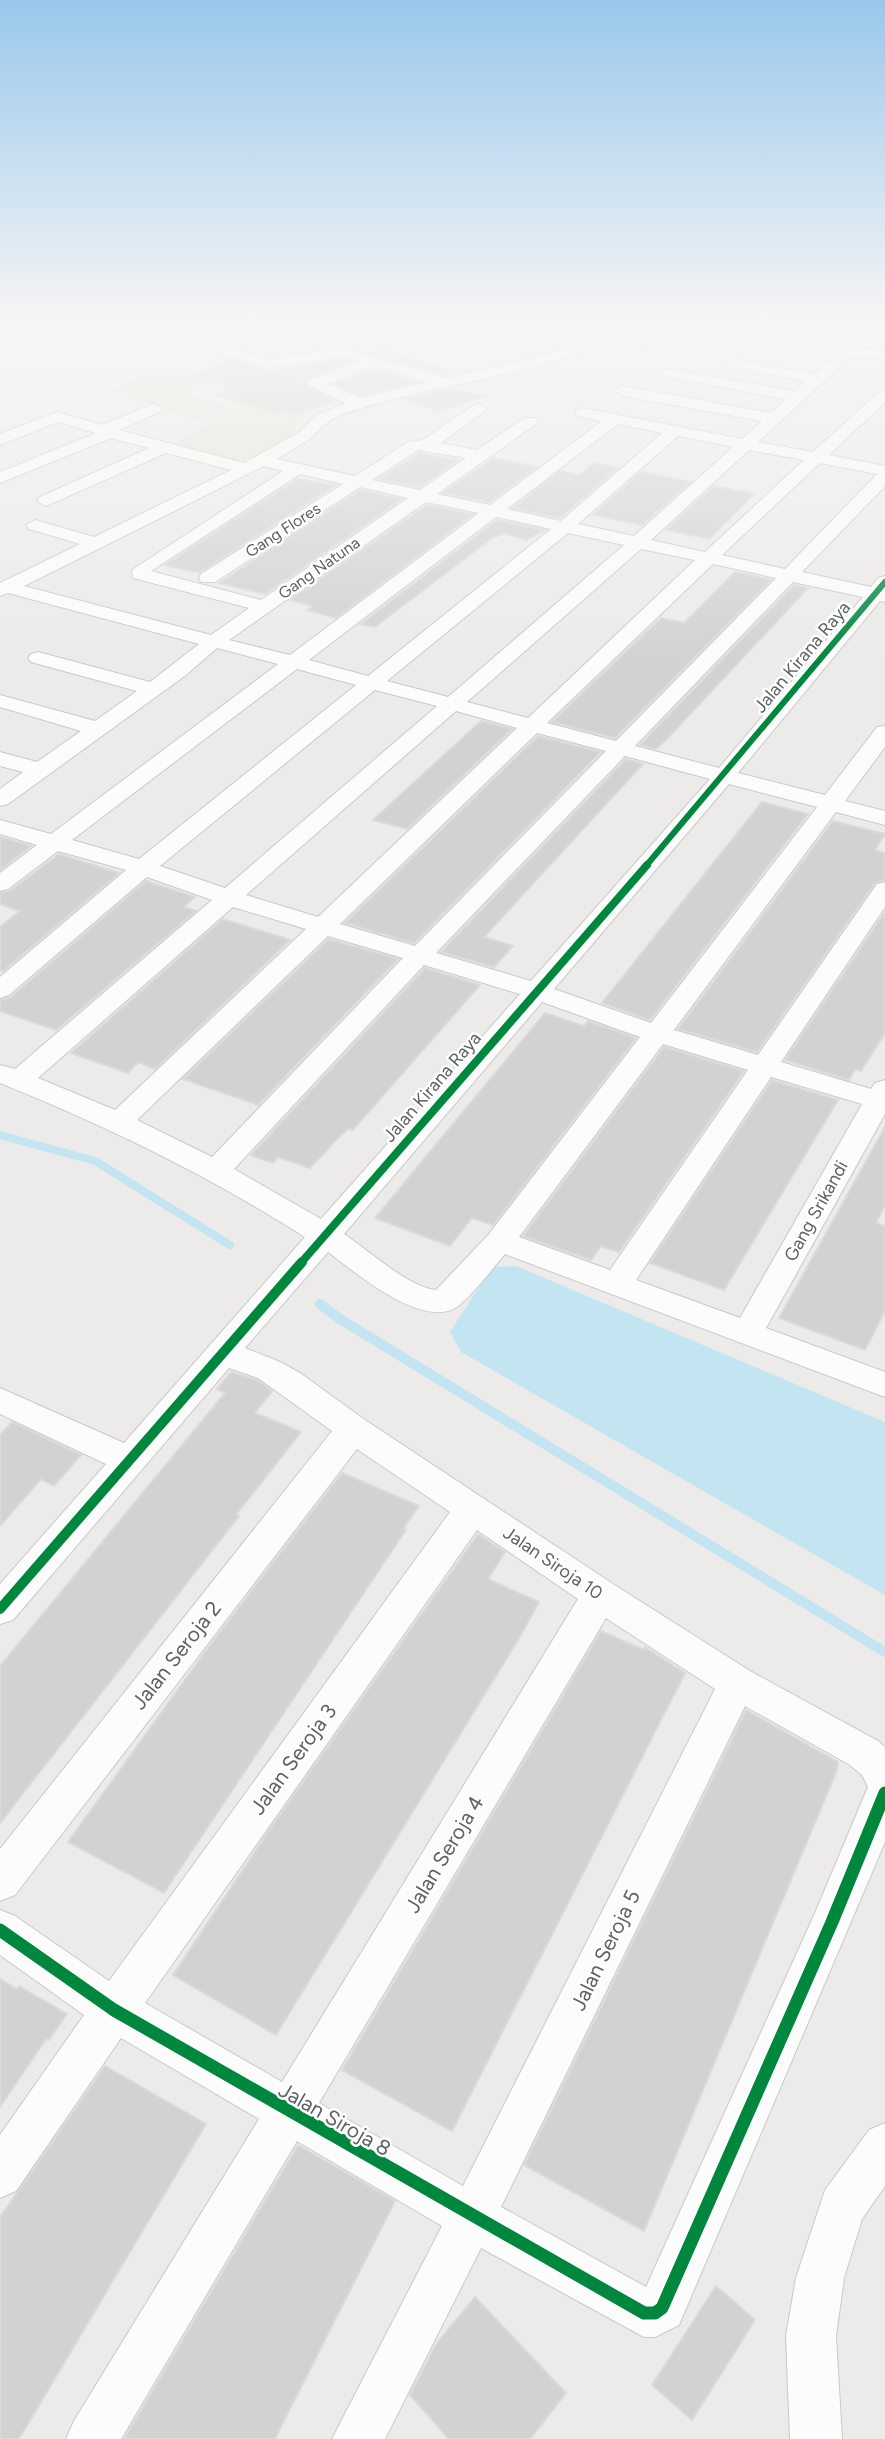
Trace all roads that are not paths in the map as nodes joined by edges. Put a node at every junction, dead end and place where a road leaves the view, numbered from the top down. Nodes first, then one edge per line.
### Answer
1 (99, 436) edge
2 (126, 436) edge
3 (304, 436) edge
4 (440, 436) edge
5 (509, 436) edge
6 (593, 436) edge
7 (667, 436) edge
8 (700, 436) edge
9 (757, 436) edge
10 (842, 436) edge
11 (427, 445) junction
12 (746, 446) junction
13 (166, 447) junction
14 (481, 456) junction
15 (818, 459) junction
16 (254, 465) junction
17 (297, 469) junction
18 (885, 473) edge
19 (0, 478) edge
20 (358, 481) junction
21 (425, 495) junction
22 (46, 501) dead end
23 (493, 512) junction
24 (35, 525) dead end
25 (563, 528) junction
26 (96, 542) junction
27 (636, 544) junction
28 (710, 559) junction
29 (786, 575) junction
30 (208, 578) dead end
31 (3, 588) edge
32 (881, 591) edge
33 (264, 606) junction
34 (213, 642) junction
35 (38, 658) dead end
36 (293, 663) junction
37 (369, 682) junction
38 (153, 689) junction
39 (0, 701) edge
40 (449, 704) junction
41 (533, 726) junction
42 (98, 729) junction
43 (885, 732) edge
44 (621, 747) junction
45 (0, 759) edge
46 (40, 770) junction
47 (725, 775) junction
48 (0, 799) edge
49 (830, 804) junction
50 (885, 818) edge
51 (0, 827) edge
52 (54, 845) junction
53 (143, 868) junction
54 (0, 884) edge
55 (885, 889) edge
56 (230, 898) junction
57 (325, 927) junction
58 (419, 956) junction
59 (0, 990) edge
60 (536, 991) junction
61 (655, 1033) junction
62 (764, 1067) junction
63 (9, 1077) edge
64 (883, 1097) edge
65 (118, 1123) junction
66 (215, 1172) junction
67 (324, 1235) junction
68 (500, 1241) junction
69 (616, 1284) junction
70 (747, 1334) junction
71 (224, 1353) junction
72 (882, 1378) edge
73 (0, 1401) edge
74 (353, 1430) junction
75 (127, 1459) junction
76 (473, 1508) junction
77 (600, 1595) junction
78 (0, 1609) edge
79 (737, 1683) junction
80 (884, 1782) edge
81 (0, 1881) edge
82 (0, 1930) edge
83 (114, 2010) junction
84 (288, 2112) junction
85 (885, 2147) edge
86 (0, 2175) edge
87 (472, 2217) junction
88 (92, 2439) edge
89 (358, 2439) edge
90 (816, 2439) edge

1 - 19 street
2 - 13 street
3 - 16 street
4 - 11 street, Gang Flores
5 - 14 street, Gang Natuna
6 - 23 street
7 - 25 street
8 - 12 street
9 - 12 street
10 - 15 street
11 - 14 street
11 - 20 street, Gang Flores
12 - 15 street
12 - 27 street
13 - 16 street
13 - 22 street
14 - 21 street, Gang Natuna
15 - 18 street
15 - 28 street
16 - 17 street
16 - 26 street
17 - 20 street
17 - 33 street
18 - 29 street
20 - 21 street
20 - 30 street, Gang Flores
21 - 23 street
21 - 33 street, Gang Natuna
23 - 25 street
23 - 36 street
24 - 26 street
25 - 27 street
25 - 37 street
26 - 31 street
27 - 28 street
27 - 40 street
28 - 29 street
28 - 41 street
29 - 32 street
29 - 44 street
31 - 34 street
32 - 47 street, Jalan Kirana Raya
33 - 34 street, Gang Natuna
34 - 36 street
34 - 38 street, Gang Natuna
35 - 38 street
36 - 37 street
36 - 52 street
37 - 40 street
37 - 53 street
38 - 42 street, Gang Natuna
39 - 42 street
40 - 41 street
40 - 56 street
41 - 44 street
41 - 57 street
42 - 46 street, Gang Natuna
43 - 49 street
44 - 47 street
44 - 58 street
45 - 46 street
46 - 48 street, Gang Natuna
47 - 49 street
47 - 60 street, Jalan Kirana Raya
49 - 50 street
49 - 61 street
51 - 52 street
52 - 53 street
52 - 54 street
53 - 56 street
53 - 59 street
55 - 62 street
56 - 57 street
56 - 63 street
57 - 58 street
57 - 65 street
58 - 60 street
58 - 66 street
60 - 61 street
60 - 67 street, Jalan Kirana Raya
61 - 62 street
61 - 68 street
62 - 64 street
62 - 69 street
63 - 65 street
64 - 70 street, Gang Srikandi
65 - 66 street
66 - 67 street
67 - 68 street
67 - 71 street, Jalan Kirana Raya
68 - 69 street
69 - 70 street
70 - 72 street
71 - 74 street, Jalan Siroja 10
71 - 75 street, Jalan Kirana Raya
73 - 75 street
74 - 76 street, Jalan Siroja 10
74 - 81 street, Jalan Seroja 2
75 - 78 street, Jalan Kirana Raya
76 - 77 street, Jalan Siroja 10
76 - 83 street, Jalan Seroja 3
77 - 79 street, Jalan Siroja 10
77 - 84 street, Jalan Seroja 4
79 - 80 street, Jalan Siroja 10
79 - 87 street, Jalan Seroja 5
80 - 87 street, Jalan Siroja 8
82 - 83 street, Jalan Siroja 8
83 - 84 street, Jalan Siroja 8
83 - 86 street, Jalan Seroja 3
84 - 87 street, Jalan Siroja 8
84 - 88 street, Jalan Seroja 4
85 - 90 street
87 - 89 street, Jalan Seroja 5

